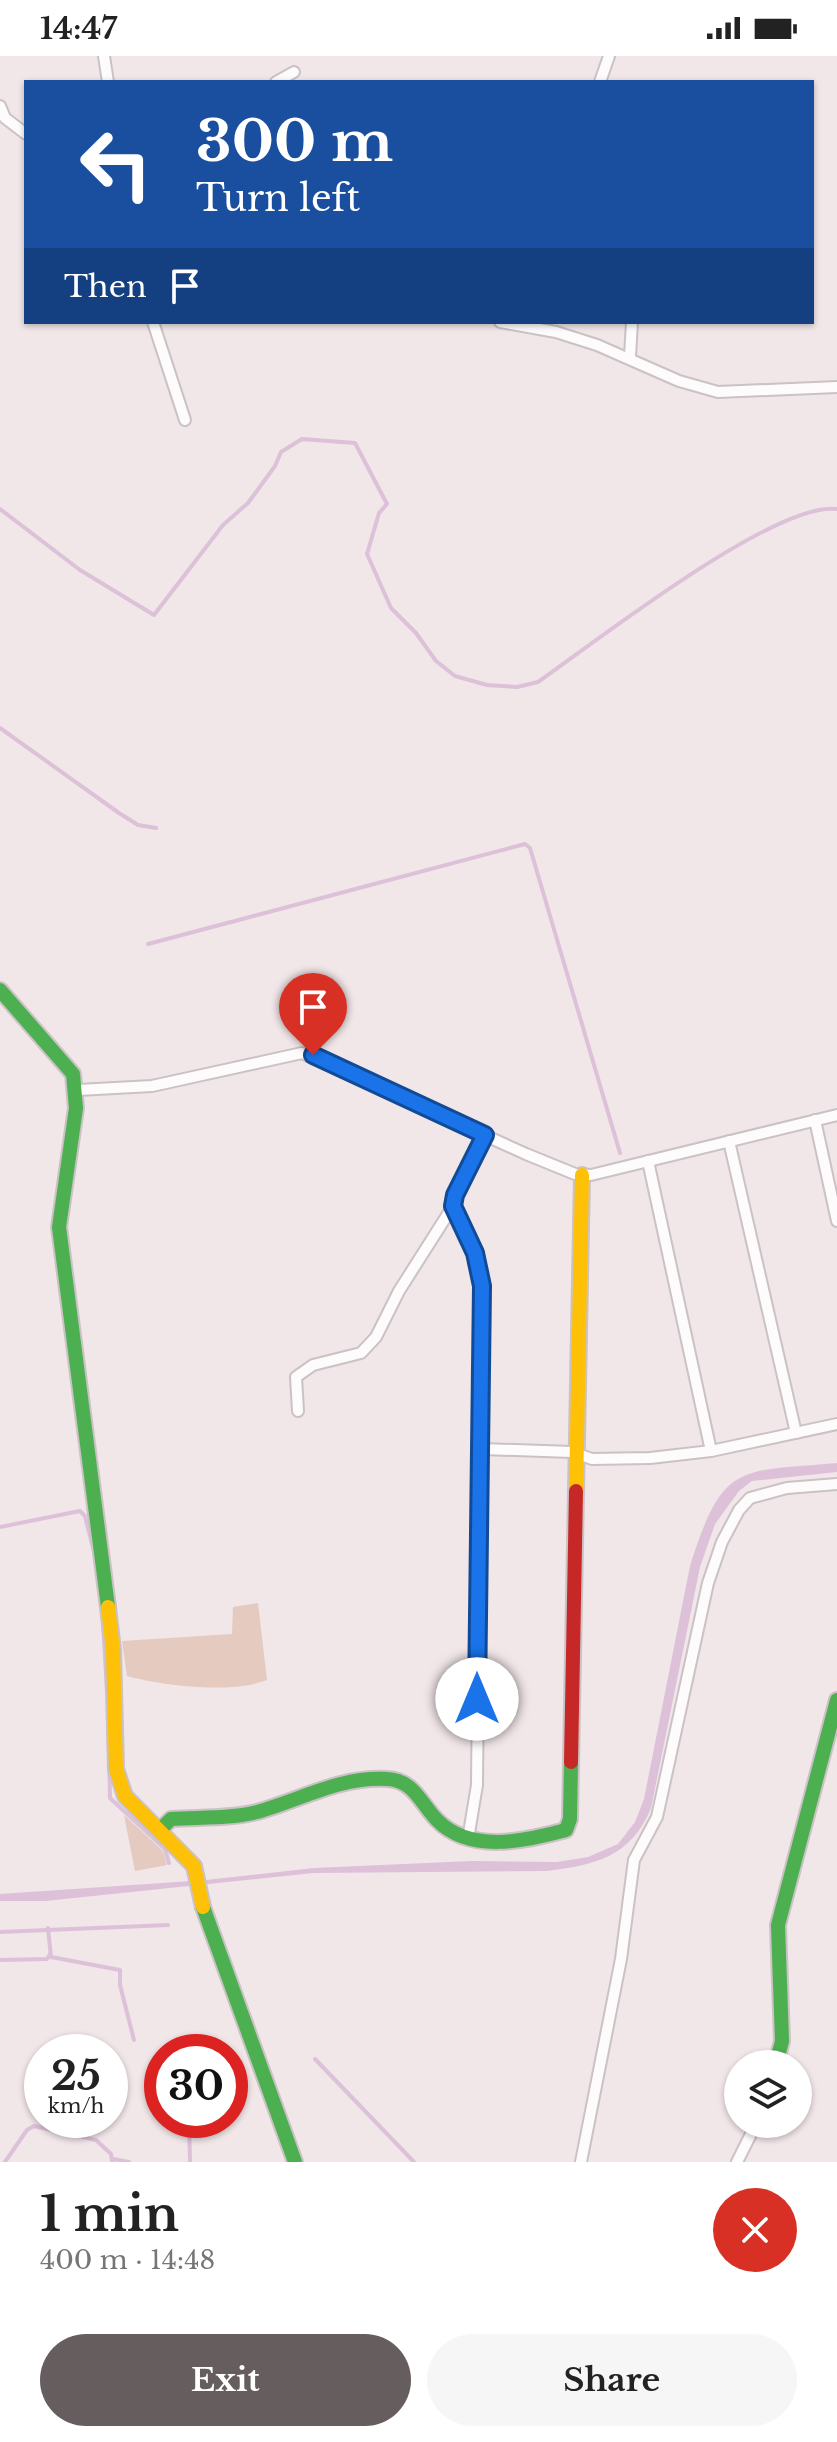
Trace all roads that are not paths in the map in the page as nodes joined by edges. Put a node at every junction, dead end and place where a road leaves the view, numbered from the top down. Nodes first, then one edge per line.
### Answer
1 (104, 56) edge
2 (609, 56) edge
3 (294, 72) dead end
4 (108, 80) edge
5 (280, 80) edge
6 (601, 80) edge
7 (0, 106) edge
8 (24, 132) edge
9 (154, 324) edge
10 (511, 324) edge
11 (632, 324) edge
12 (630, 357) junction
13 (837, 387) edge
14 (185, 420) dead end
15 (0, 990) edge
16 (78, 1090) junction
17 (837, 1115) edge
18 (815, 1120) junction
19 (485, 1135) junction
20 (729, 1141) junction
21 (648, 1161) junction
22 (582, 1175) junction
23 (453, 1206) junction
24 (837, 1221) edge
25 (298, 1411) dead end
26 (837, 1424) edge
27 (796, 1433) junction
28 (482, 1449) junction
29 (711, 1451) junction
30 (579, 1455) junction
31 (837, 1484) edge
32 (837, 1700) edge
33 (161, 1829) junction
34 (468, 1839) junction
35 (780, 2050) edge
36 (749, 2138) edge
37 (295, 2162) edge
38 (581, 2162) edge
39 (737, 2162) edge

1 - 4 street
2 - 6 street
3 - 5 street
7 - 8 street
9 - 14 street
10 - 12 street
11 - 12 street
12 - 13 street
15 - 16 street
16 - 19 street
16 - 33 street
17 - 18 street
18 - 20 street
18 - 24 street
19 - 22 street
19 - 23 street
20 - 21 street
20 - 27 street
21 - 22 street
21 - 29 street
22 - 30 street
23 - 25 street
23 - 28 street
26 - 27 street
27 - 29 street
28 - 30 street
28 - 34 street
29 - 30 street
30 - 34 street
31 - 38 street
32 - 35 street
33 - 34 street
33 - 37 street
36 - 39 street

